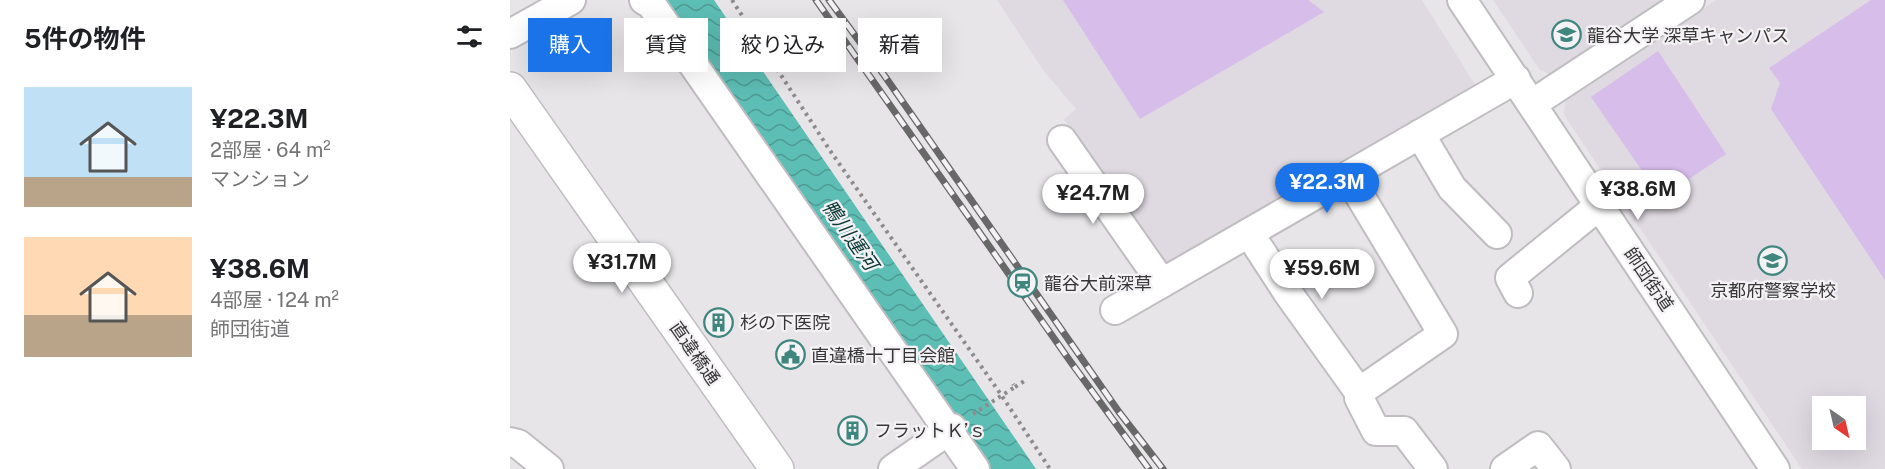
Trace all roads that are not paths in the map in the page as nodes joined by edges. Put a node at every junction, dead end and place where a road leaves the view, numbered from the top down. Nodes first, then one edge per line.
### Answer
1 (571, 0) edge
2 (1462, 0) edge
3 (1690, 0) edge
4 (648, 2) edge
5 (510, 34) edge
6 (1516, 78) junction
7 (510, 89) edge
8 (1532, 104) junction
9 (1420, 134) junction
10 (1062, 140) dead end
11 (1348, 176) junction
12 (1600, 205) junction
13 (1249, 233) junction
14 (1497, 234) dead end
15 (1162, 283) junction
16 (1518, 293) dead end
17 (1115, 310) dead end
18 (1359, 392) junction
19 (950, 429) junction
20 (510, 442) edge
21 (549, 469) edge
22 (777, 469) edge
23 (893, 469) edge
24 (975, 469) edge
25 (1433, 469) edge
26 (1505, 469) edge
27 (1556, 469) edge
28 (1775, 469) edge

1 - 5 street
2 - 6 street, 師団街道
3 - 8 street
4 - 19 street
6 - 8 street, 師団街道
6 - 9 street
7 - 22 main road, 直違橋通
8 - 12 street, 師団街道
9 - 11 street
9 - 14 street
10 - 15 street
11 - 13 street
11 - 18 street
12 - 16 street
12 - 28 street, 師団街道
13 - 15 street
13 - 18 street
15 - 17 street
18 - 25 street
19 - 23 street
19 - 24 street
20 - 21 street
26 - 27 street

